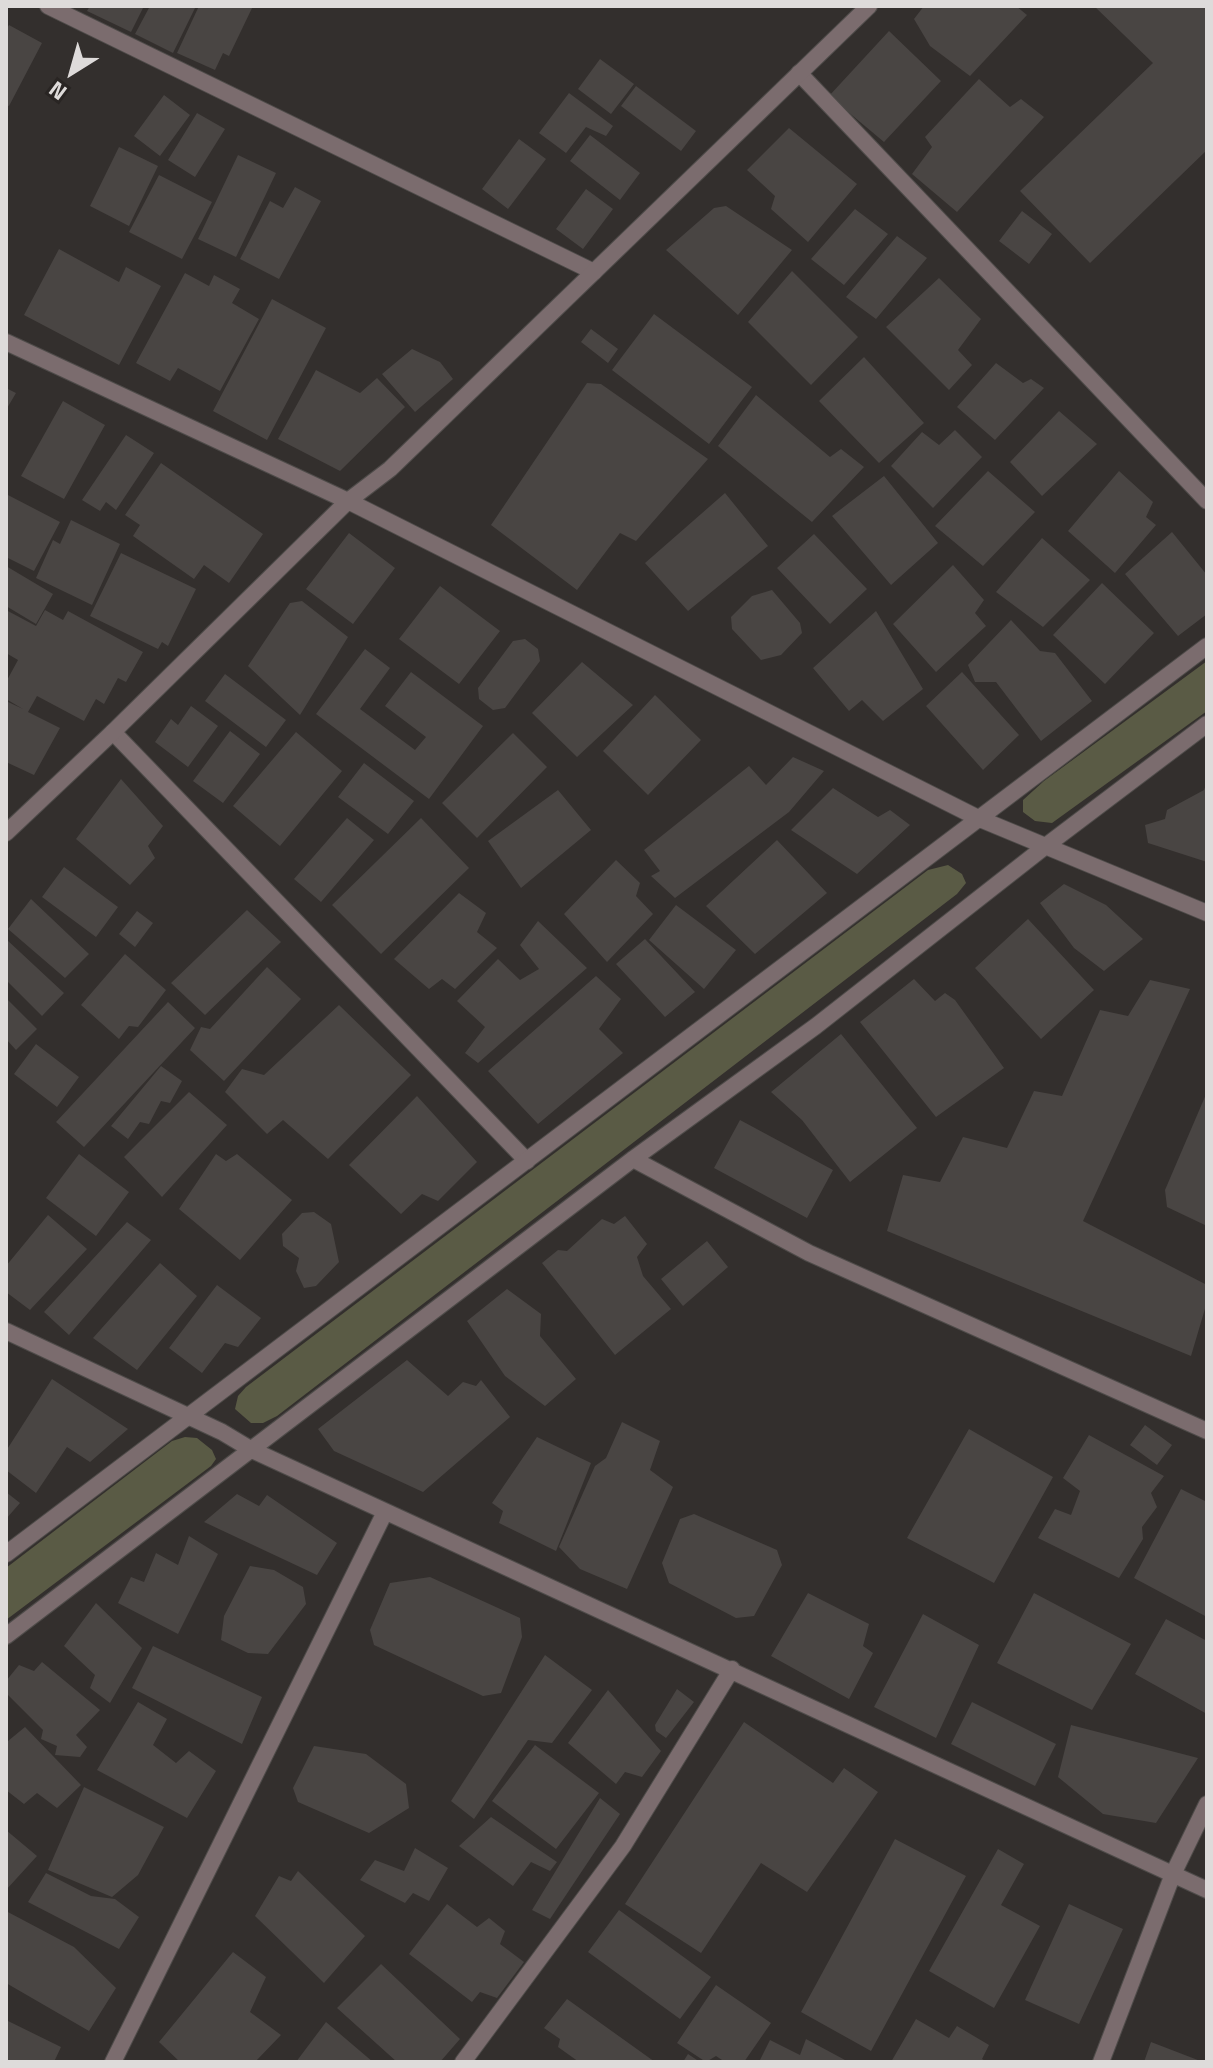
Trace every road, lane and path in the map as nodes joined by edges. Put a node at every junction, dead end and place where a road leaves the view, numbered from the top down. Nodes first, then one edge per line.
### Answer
1 (48, 6) edge
2 (869, 6) edge
3 (799, 73) junction
4 (594, 272) junction
5 (6, 342) edge
6 (348, 501) junction
7 (1207, 501) edge
8 (1207, 646) edge
9 (1207, 724) edge
10 (113, 732) junction
11 (980, 819) junction
12 (6, 833) edge
13 (1047, 845) junction
14 (1207, 913) edge
15 (633, 1159) junction
16 (527, 1161) junction
17 (6, 1331) edge
18 (186, 1417) junction
19 (1207, 1431) edge
20 (252, 1450) junction
21 (385, 1512) junction
22 (6, 1554) edge
23 (6, 1636) edge
24 (732, 1669) junction
25 (1207, 1804) edge
26 (1173, 1874) junction
27 (1207, 1890) edge
28 (113, 2062) edge
29 (463, 2062) edge
30 (1101, 2062) edge

1 - 4 street
2 - 3 street
3 - 4 street
3 - 7 street
4 - 6 street
5 - 6 street
6 - 10 street
6 - 11 street
8 - 11 street
9 - 13 street
10 - 12 street
10 - 16 street
11 - 13 street
11 - 16 street
13 - 14 street
13 - 15 street
15 - 19 street
15 - 20 street
16 - 18 street
17 - 18 street
18 - 20 street
18 - 22 street
20 - 21 street
20 - 23 street
21 - 24 street
21 - 28 street
24 - 26 street
24 - 29 street
25 - 26 street
26 - 27 street
26 - 30 street

